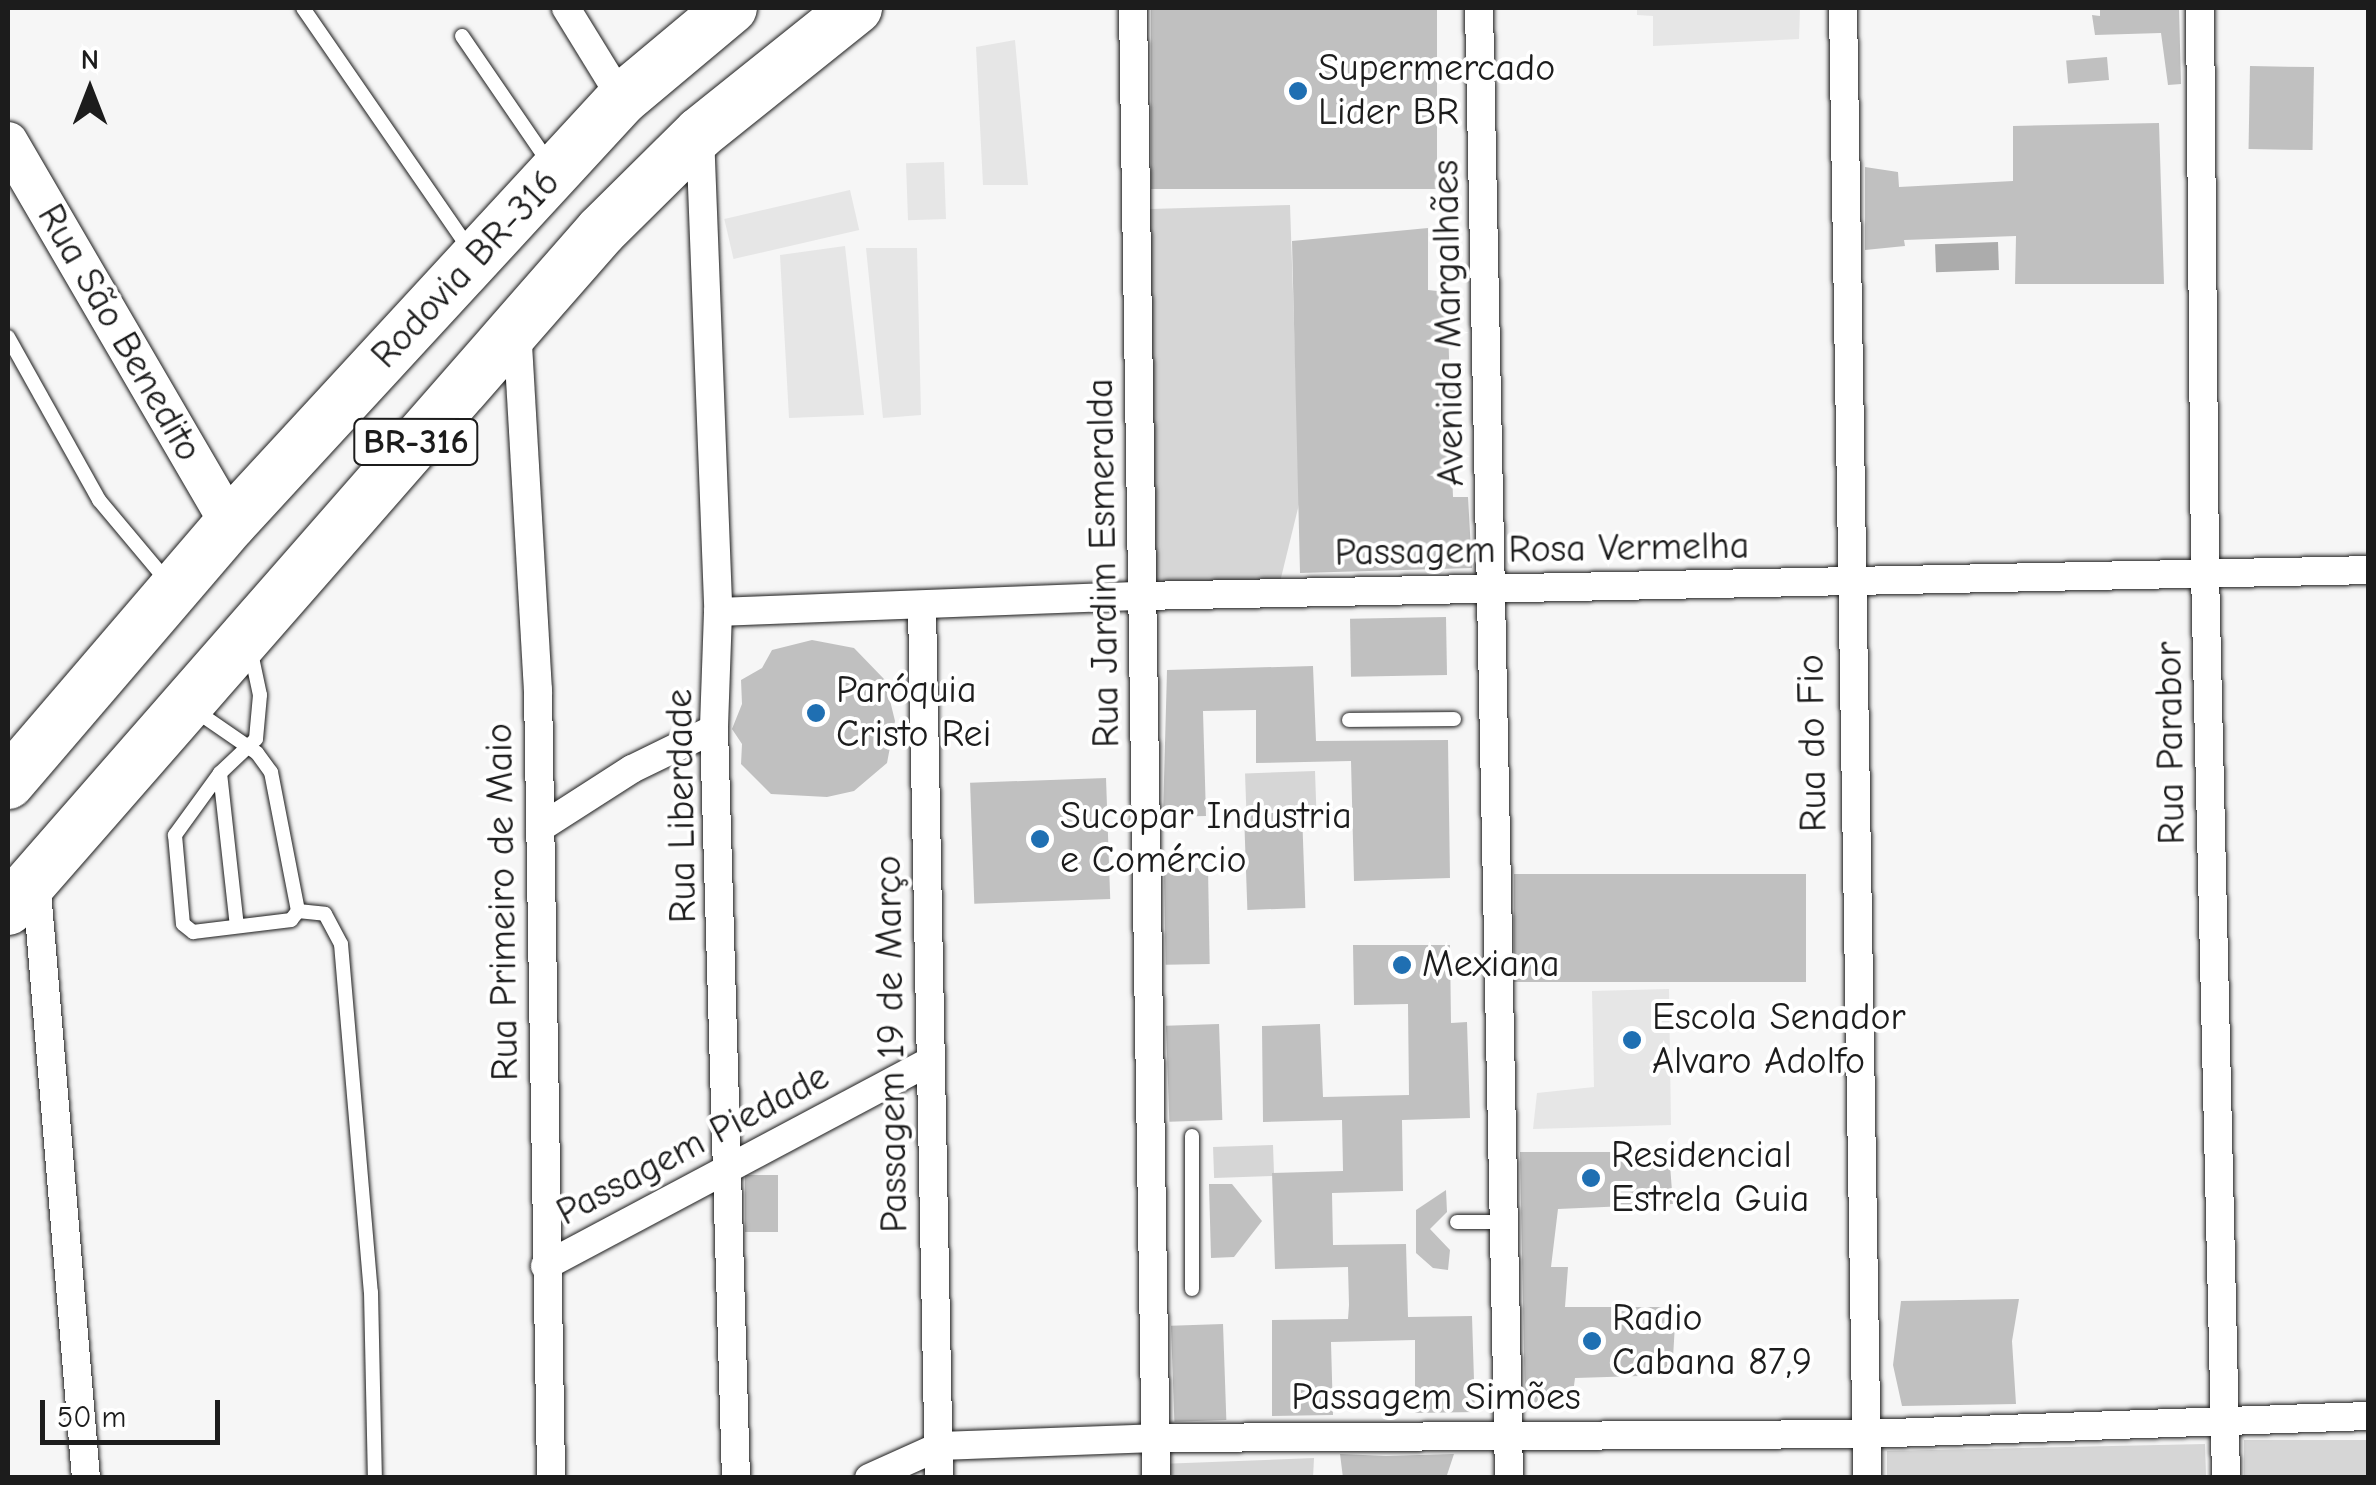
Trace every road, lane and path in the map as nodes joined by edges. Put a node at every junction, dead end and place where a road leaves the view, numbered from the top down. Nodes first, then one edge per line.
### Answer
1 (303, 8) edge
2 (566, 8) edge
3 (732, 8) edge
4 (856, 8) edge
5 (1133, 8) edge
6 (1479, 8) edge
7 (1842, 8) edge
8 (2200, 8) edge
9 (462, 36) dead end
10 (622, 99) junction
11 (700, 133) junction
12 (8, 142) edge
13 (555, 172) junction
14 (475, 257) junction
15 (517, 326) junction
16 (8, 338) edge
17 (230, 524) junction
18 (2368, 570) edge
19 (2205, 572) junction
20 (1848, 580) junction
21 (174, 589) junction
22 (1492, 590) junction
23 (1142, 596) junction
24 (922, 608) junction
25 (718, 612) junction
26 (246, 636) junction
27 (186, 704) junction
28 (1349, 720) dead end
29 (1454, 720) dead end
30 (714, 729) junction
31 (250, 748) junction
32 (220, 772) junction
33 (8, 783) edge
34 (540, 828) junction
35 (22, 893) edge
36 (298, 911) junction
37 (237, 926) junction
38 (928, 1062) junction
39 (1192, 1136) dead end
40 (730, 1170) junction
41 (1457, 1222) dead end
42 (1504, 1222) junction
43 (545, 1266) junction
44 (1192, 1289) dead end
45 (2222, 1416) junction
46 (2368, 1416) edge
47 (1865, 1434) junction
48 (1508, 1435) junction
49 (1156, 1438) junction
50 (940, 1446) junction
51 (86, 1478) edge
52 (375, 1478) edge
53 (552, 1478) edge
54 (736, 1478) edge
55 (869, 1478) edge
56 (940, 1478) edge
57 (1156, 1478) edge
58 (1510, 1478) edge
59 (1867, 1478) edge
60 (2226, 1478) edge

1 - 14 lane
2 - 10 street
3 - 10 highway, Rodovia BR-316 / BR-316
4 - 11 highway, BR-316
5 - 23 street, Rua Jardim Esmeralda
6 - 22 street, Avenida Margalhães
7 - 20 street, Rua do Fio
8 - 19 street, Rua Parabor
9 - 13 lane
10 - 13 highway, Rodovia BR-316 / BR-316
11 - 15 highway, BR-316
11 - 25 street, Rua Liberdade
12 - 17 street, Rua São Benedito
13 - 14 highway, Rodovia BR-316 / BR-316
14 - 17 highway, Rodovia BR-316 / BR-316
15 - 26 highway, BR-316
15 - 34 street, Rua Primeiro de Maio
16 - 21 lane
17 - 21 highway, Rodovia BR-316 / BR-316
18 - 19 street, Passagem Rosa Vermelha
19 - 20 street, Passagem Rosa Vermelha
19 - 45 street, Rua Parabor
20 - 22 street, Passagem Rosa Vermelha
20 - 47 street, Rua do Fio
21 - 33 highway, BR-316
22 - 23 street, Passagem Rosa Vermelha
22 - 42 street, Avenida Margalhães
23 - 24 street, Passagem Rosa Vermelha
23 - 49 street, Rua Jardim Esmeralda
24 - 25 street, Passagem Rosa Vermelha
24 - 38 street, Passagem 19 de Março
25 - 30 street, Rua Liberdade
26 - 27 highway, BR-316
26 - 31 lane
27 - 31 lane
27 - 35 highway, BR-316
28 - 29 lane
30 - 34 street
30 - 40 street, Rua Liberdade
31 - 32 lane
31 - 36 lane
32 - 37 lane
32 - 37 lane
34 - 43 street, Rua Primeiro de Maio
35 - 51 street
36 - 37 lane
36 - 52 lane
38 - 40 street, Passagem Piedade
38 - 50 street, Passagem 19 de Março
39 - 44 lane
40 - 43 street, Passagem Piedade
40 - 54 street, Rua Liberdade
41 - 42 lane
42 - 48 street, Avenida Margalhães
43 - 53 street, Rua Primeiro de Maio
45 - 46 street, Passagem Simões
45 - 47 street, Passagem Simões
45 - 60 street, Rua Parabor
47 - 48 street, Passagem Simões
47 - 59 street, Rua do Fio
48 - 49 street, Passagem Simões
48 - 58 street, Avenida Margalhães
49 - 50 street, Passagem Simões
49 - 57 street, Rua Jardim Esmeralda
50 - 55 street, Passagem Simões
50 - 56 street, Passagem 19 de Março

